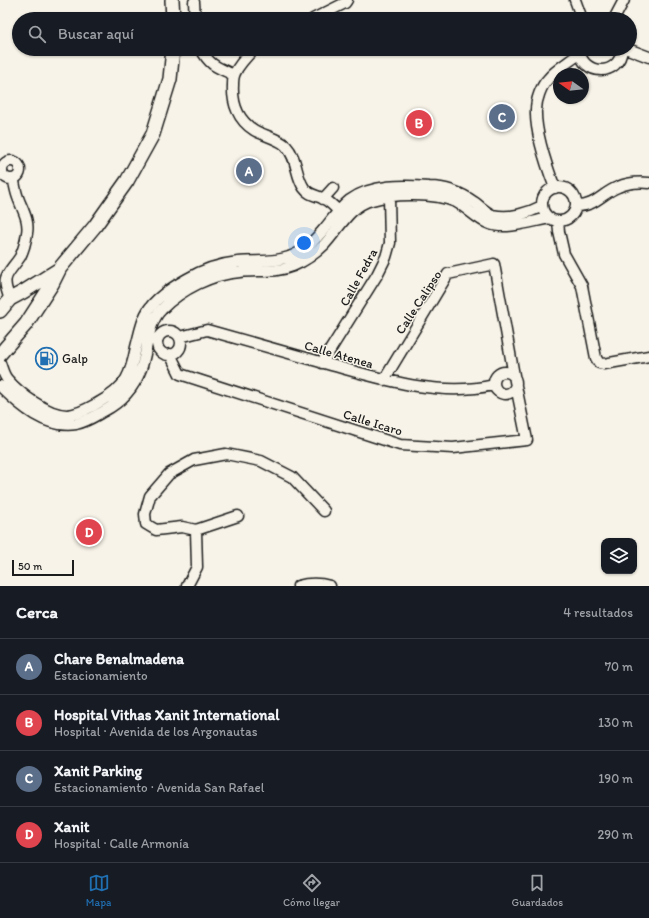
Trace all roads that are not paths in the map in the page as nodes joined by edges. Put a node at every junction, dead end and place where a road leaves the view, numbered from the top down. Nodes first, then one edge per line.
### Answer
1 (172, 0) edge
2 (347, 0) edge
3 (575, 0) edge
4 (624, 0) edge
5 (194, 2) dead end
6 (173, 12) edge
7 (195, 12) edge
8 (327, 12) edge
9 (579, 12) edge
10 (618, 12) edge
11 (637, 53) edge
12 (172, 56) edge
13 (205, 56) edge
14 (247, 56) edge
15 (574, 56) edge
16 (580, 56) edge
17 (620, 56) edge
18 (649, 58) edge
19 (234, 75) junction
20 (1, 172) edge
21 (14, 179) junction
22 (649, 183) edge
23 (333, 188) dead end
24 (555, 188) junction
25 (389, 197) junction
26 (323, 199) junction
27 (542, 206) junction
28 (576, 206) junction
29 (339, 212) junction
30 (554, 220) junction
31 (60, 268) junction
32 (14, 296) junction
33 (0, 311) edge
34 (33, 312) junction
35 (152, 325) junction
36 (160, 334) junction
37 (180, 337) junction
38 (157, 346) junction
39 (146, 348) junction
40 (0, 354) edge
41 (170, 354) junction
42 (649, 356) edge
43 (0, 363) edge
44 (322, 363) junction
45 (384, 380) junction
46 (515, 381) junction
47 (494, 385) junction
48 (0, 386) edge
49 (324, 511) dead end
50 (238, 516) dead end
51 (196, 530) junction
52 (188, 586) edge
53 (298, 586) edge
54 (330, 586) edge

1 - 6 main road
2 - 8 street
3 - 9 street
4 - 10 street
5 - 7 street
11 - 18 street
12 - 31 main road
13 - 19 street
14 - 19 street
15 - 24 street
16 - 17 street
19 - 26 street
20 - 21 street
20 - 21 street
21 - 32 street
22 - 28 street
23 - 26 street
24 - 27 street
24 - 28 street
25 - 30 street
25 - 35 street
25 - 44 street, Calle Fedra
26 - 29 street
27 - 29 street
27 - 30 street
28 - 30 street
29 - 43 street
30 - 42 street
31 - 32 main road
31 - 34 main road
32 - 33 main road
32 - 34 main road
34 - 40 main road
35 - 36 street
35 - 39 street
36 - 37 street
36 - 38 street
37 - 41 street
37 - 44 street, Calle Atenea
38 - 39 street
38 - 41 street
39 - 48 street
41 - 46 street, Calle Icaro
44 - 45 street, Calle Atenea
45 - 46 street, Calle Calipso
45 - 47 street, Calle Atenea
46 - 47 street
46 - 47 street
49 - 51 street
50 - 51 street
51 - 52 street
53 - 54 street

